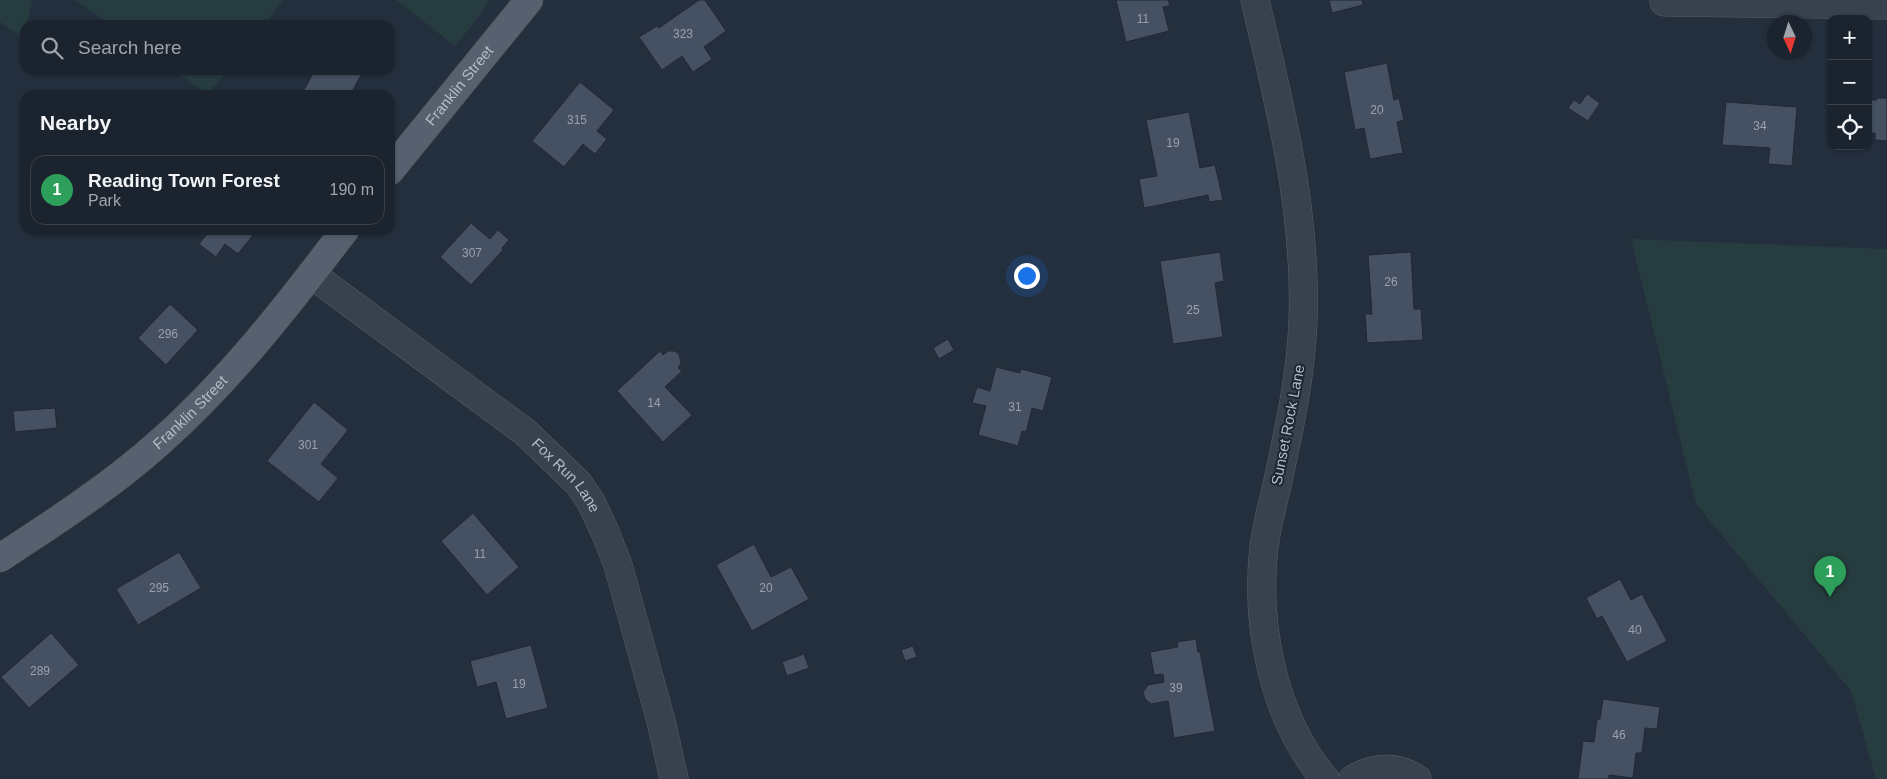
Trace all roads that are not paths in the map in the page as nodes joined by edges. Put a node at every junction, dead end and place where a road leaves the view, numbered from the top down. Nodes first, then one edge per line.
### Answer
1 (529, 0) edge
2 (1255, 0) edge
3 (1664, 2) dead end
4 (1887, 5) edge
5 (395, 165) edge
6 (341, 235) edge
7 (311, 274) junction
8 (0, 558) edge
9 (674, 779) edge
10 (1325, 779) edge
11 (1353, 779) edge
12 (1416, 779) edge

1 - 5 main road, Franklin Street
2 - 10 street, Sunset Rock Lane
3 - 4 street
6 - 7 main road, Franklin Street
7 - 8 main road, Franklin Street
7 - 9 street, Fox Run Lane
11 - 12 street

